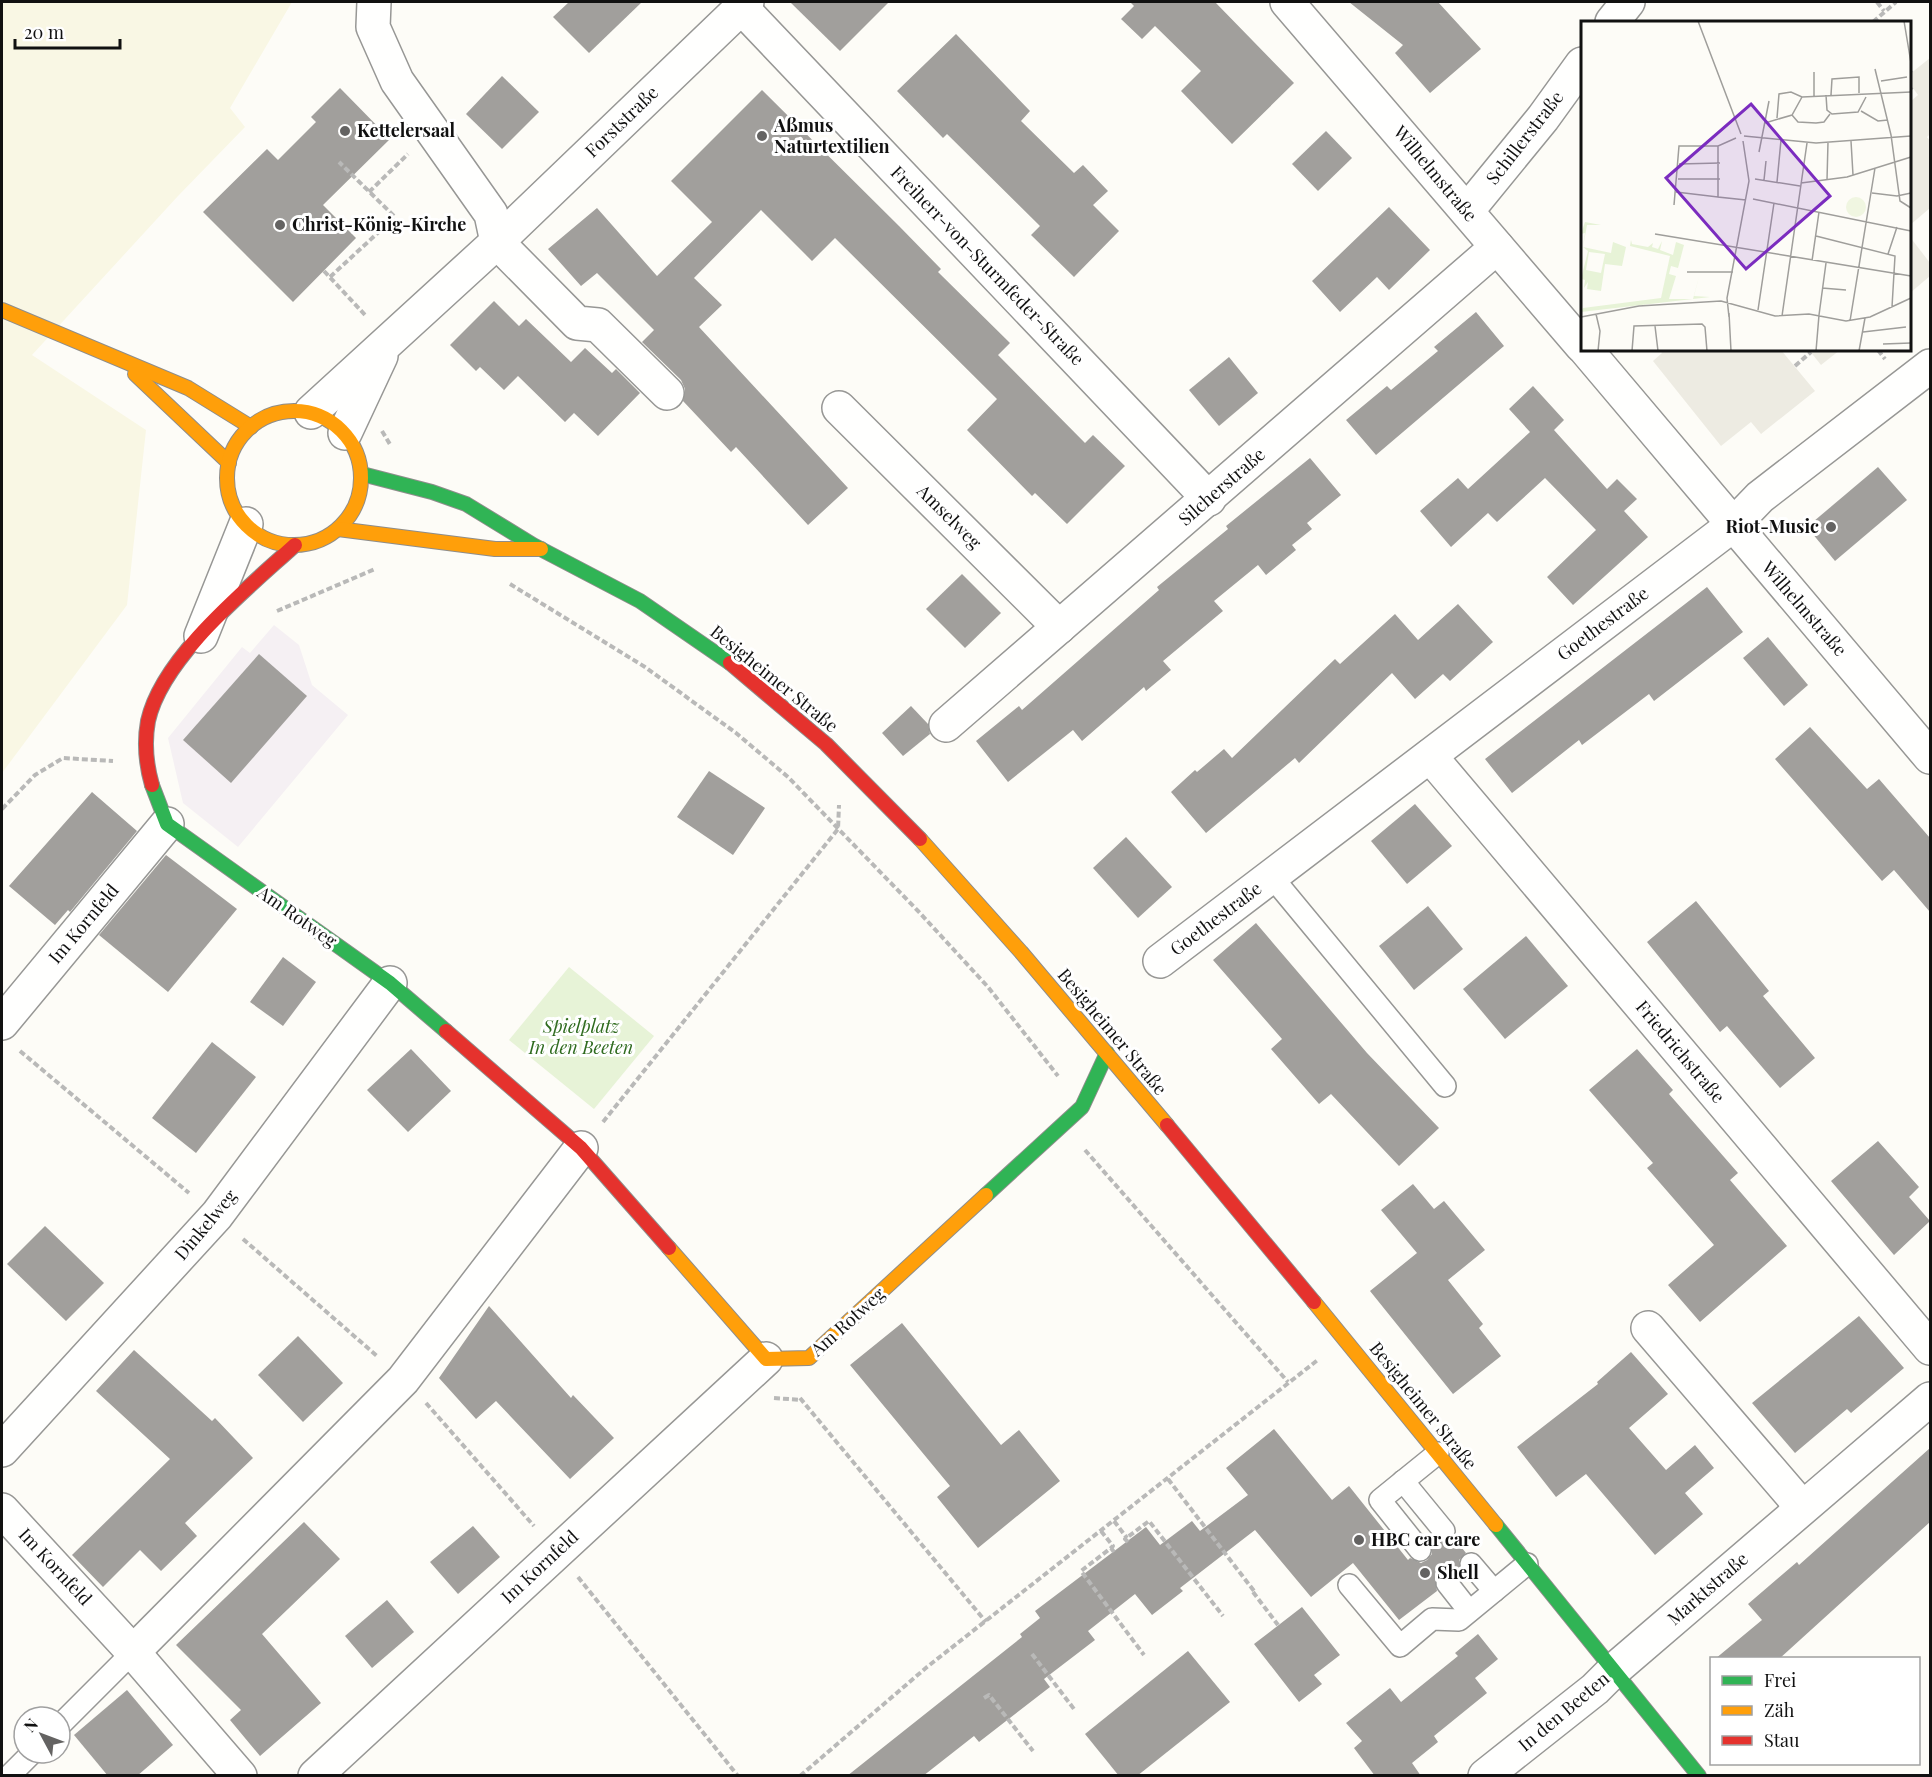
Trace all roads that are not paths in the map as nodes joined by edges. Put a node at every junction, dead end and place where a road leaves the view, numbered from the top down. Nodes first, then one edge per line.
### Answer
1 (1287, 2) edge
2 (1628, 2) edge
3 (744, 4) edge
4 (367, 10) edge
5 (1613, 21) edge
6 (1581, 65) edge
7 (1467, 211) junction
8 (497, 242) junction
9 (1497, 247) junction
10 (2, 310) edge
11 (389, 340) junction
12 (1581, 345) edge
13 (1587, 351) edge
14 (121, 360) junction
15 (1930, 366) edge
16 (667, 393) dead end
17 (839, 408) dead end
18 (310, 412) junction
19 (251, 427) junction
20 (345, 433) junction
21 (229, 463) junction
22 (362, 474) junction
23 (1209, 499) junction
24 (246, 524) junction
25 (1733, 525) junction
26 (338, 529) junction
27 (295, 545) junction
28 (541, 549) junction
29 (1059, 627) junction
30 (201, 636) junction
31 (946, 725) dead end
32 (1430, 756) junction
33 (1930, 757) edge
34 (167, 824) junction
35 (1272, 877) junction
36 (1160, 961) dead end
37 (390, 983) junction
38 (2, 1023) edge
39 (1107, 1053) junction
40 (1445, 1086) dead end
41 (581, 1148) junction
42 (1648, 1328) dead end
43 (1930, 1348) edge
44 (766, 1359) junction
45 (1930, 1399) edge
46 (2, 1450) edge
47 (1438, 1453) junction
48 (1403, 1481) junction
49 (1802, 1508) junction
50 (2, 1510) edge
51 (1444, 1530) dead end
52 (1420, 1550) dead end
53 (1471, 1564) dead end
54 (1527, 1564) junction
55 (1447, 1583) dead end
56 (1350, 1585) dead end
57 (1494, 1591) junction
58 (1469, 1611) junction
59 (133, 1652) junction
60 (1614, 1670) junction
61 (72, 1713) edge
62 (20, 1765) edge
63 (9, 1776) edge
64 (240, 1776) edge
65 (315, 1776) edge
66 (1485, 1776) edge
67 (1699, 1776) edge

1 - 7 street, Wilhelmstraße
2 - 5 street
3 - 8 street, Forststraße
3 - 23 street, Freiherr-von-Sturmfeder-Straße
4 - 8 street
6 - 7 street, Schillerstraße
7 - 9 street, Wilhelmstraße
8 - 11 street, Forststraße
8 - 16 street
9 - 12 street, Wilhelmstraße
9 - 23 street, Silcherstraße
10 - 14 main road
11 - 18 street, Forststraße
11 - 20 street, Forststraße
13 - 25 street, Wilhelmstraße
14 - 19 main road
14 - 21 main road
15 - 25 street, Goethestraße
17 - 29 street, Amselweg
18 - 19 main road
18 - 20 main road
19 - 21 main road
20 - 22 main road
21 - 24 main road
22 - 26 main road
22 - 28 main road, Besigheimer Straße
23 - 29 street, Silcherstraße
24 - 27 main road
24 - 30 street, Am Rotweg
25 - 32 street, Goethestraße
25 - 33 street, Wilhelmstraße
26 - 27 main road
26 - 28 main road
27 - 30 main road, Am Rotweg
28 - 39 main road, Besigheimer Straße
29 - 31 street, Silcherstraße
30 - 34 main road, Am Rotweg
32 - 35 street, Goethestraße
32 - 43 street, Friedrichstraße
34 - 37 main road, Am Rotweg
34 - 38 street, Im Kornfeld
35 - 36 street, Goethestraße
35 - 40 lane, Goethestraße
37 - 41 main road, Am Rotweg
37 - 46 street, Dinkelweg
39 - 44 main road, Am Rotweg
39 - 47 main road, Besigheimer Straße
41 - 44 main road, Am Rotweg
41 - 59 street
42 - 49 street
44 - 65 street, Im Kornfeld
45 - 49 street, Marktstraße
47 - 48 lane
47 - 54 main road, Besigheimer Straße
48 - 51 lane
48 - 52 lane
49 - 60 street, Marktstraße
50 - 59 street, Im Kornfeld
53 - 57 lane
54 - 57 lane
54 - 60 main road, Besigheimer Straße
55 - 58 lane
56 - 58 lane
57 - 58 lane
59 - 61 lane
59 - 64 street, Im Kornfeld
60 - 66 street, In den Beeten
60 - 67 main road, Besigheimer Straße
62 - 63 lane

